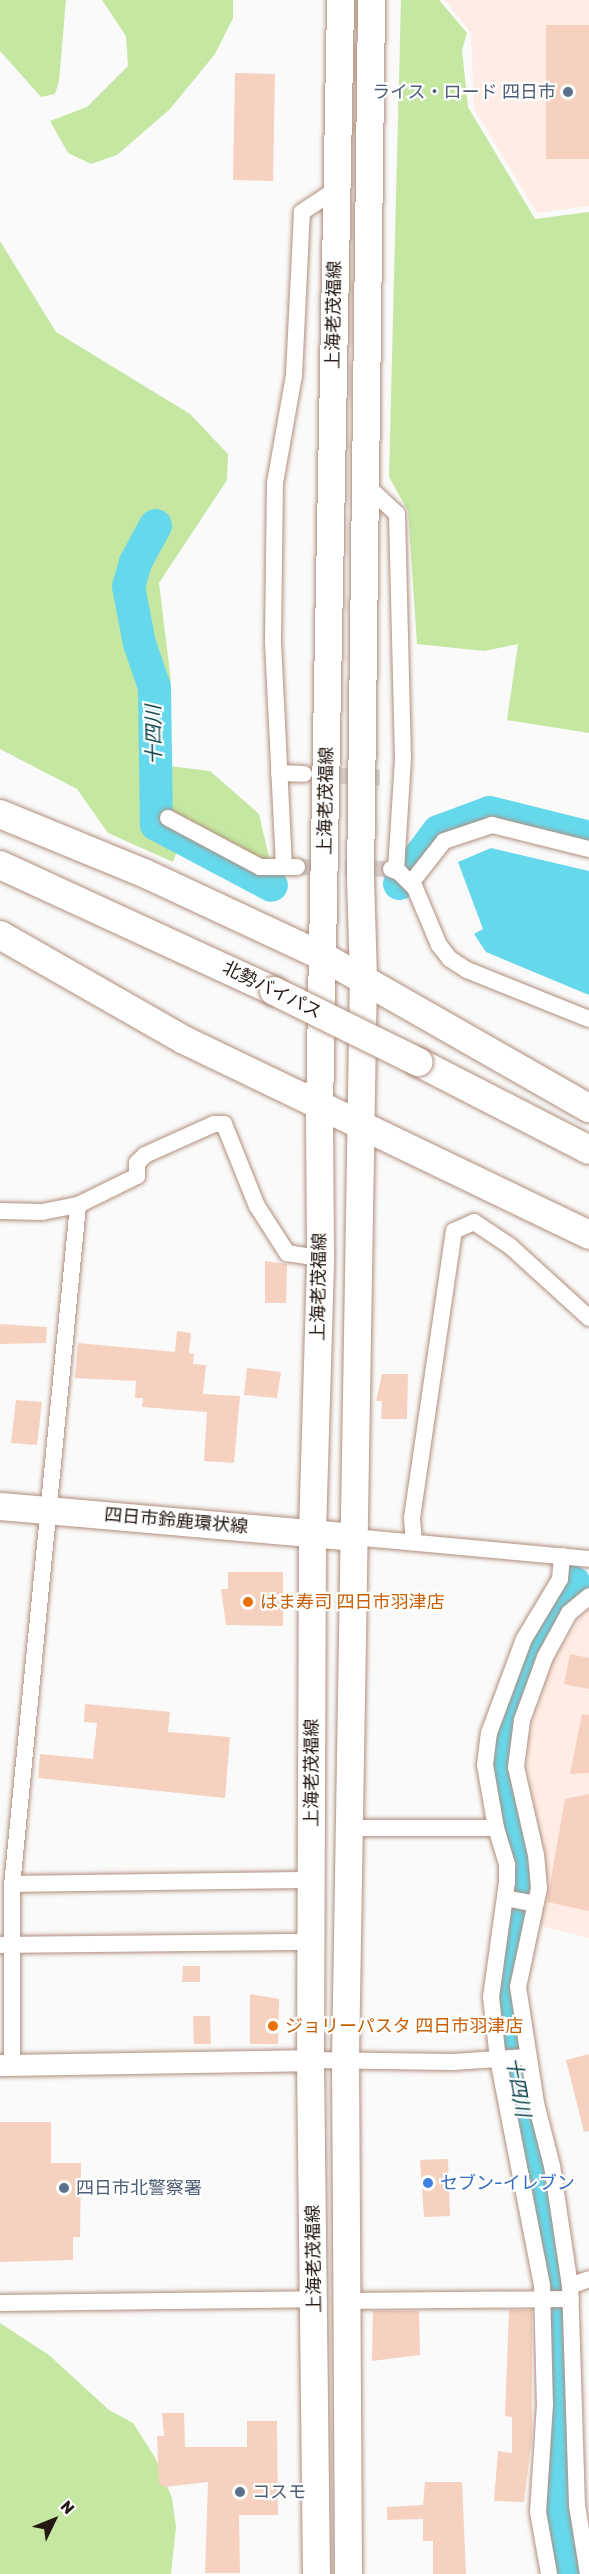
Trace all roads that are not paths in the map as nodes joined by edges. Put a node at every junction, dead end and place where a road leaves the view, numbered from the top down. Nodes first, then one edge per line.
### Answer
1 (340, 0) edge
2 (371, 0) edge
3 (337, 189) junction
4 (365, 484) junction
5 (279, 773) junction
6 (304, 774) tunnel mouth
7 (0, 813) edge
8 (168, 818) dead end
9 (589, 849) edge
10 (0, 865) edge
11 (401, 875) junction
12 (0, 934) edge
13 (322, 956) junction
14 (363, 978) junction
15 (589, 1019) edge
16 (320, 1108) junction
17 (589, 1108) edge
18 (358, 1127) junction
19 (589, 1152) edge
20 (78, 1205) junction
21 (0, 1211) edge
22 (589, 1235) edge
23 (320, 1258) junction
24 (589, 1318) edge
25 (0, 1506) edge
26 (50, 1510) junction
27 (312, 1532) junction
28 (353, 1537) junction
29 (414, 1542) junction
30 (562, 1556) junction
31 (589, 1559) edge
32 (589, 1596) edge
33 (509, 1718) junction
34 (348, 1828) junction
35 (496, 1828) junction
36 (312, 1880) junction
37 (9, 1885) edge
38 (510, 1899) dead end
39 (533, 1903) junction
40 (310, 1942) junction
41 (6, 1945) edge
42 (526, 2057) junction
43 (345, 2059) junction
44 (500, 2059) junction
45 (310, 2060) junction
46 (6, 2065) edge
47 (589, 2279) edge
48 (569, 2295) junction
49 (315, 2299) junction
50 (345, 2301) junction
51 (546, 2301) junction
52 (0, 2303) edge
53 (316, 2574) edge
54 (348, 2574) edge
55 (549, 2574) edge
56 (588, 2574) edge

1 - 3 main road, 上海老茂福線
2 - 4 main road, 上海老茂福線
3 - 5 street
3 - 13 main road, 上海老茂福線
4 - 11 street
4 - 14 main road, 上海老茂福線
5 - 6 street
5 - 8 street
7 - 13 highway
9 - 11 street
10 - 19 highway, 北勢バイパス, bridge
11 - 15 street
12 - 16 highway
13 - 14 highway
13 - 16 main road, 上海老茂福線
14 - 17 highway
14 - 18 main road, 上海老茂福線
16 - 18 highway
16 - 23 main road, 上海老茂福線
18 - 22 highway
18 - 28 main road, 上海老茂福線
20 - 21 street
20 - 23 street
20 - 26 street
23 - 27 main road, 上海老茂福線
24 - 29 street
25 - 26 main road, 四日市鈴鹿環状線
26 - 27 main road, 四日市鈴鹿環状線
26 - 37 street
27 - 28 main road, 四日市鈴鹿環状線
27 - 36 main road, 上海老茂福線
28 - 29 street
28 - 34 main road, 上海老茂福線
29 - 30 street
30 - 31 street
30 - 33 street
32 - 33 street
33 - 35 street
33 - 39 street
34 - 35 street
34 - 43 main road, 上海老茂福線
35 - 44 street
36 - 37 street
36 - 40 main road, 上海老茂福線
37 - 41 street
38 - 39 street
39 - 42 street
40 - 41 street
40 - 45 main road, 上海老茂福線
41 - 46 street
42 - 44 street
42 - 48 street
43 - 44 street
43 - 45 street
43 - 50 main road, 上海老茂福線
44 - 51 street
45 - 46 street
45 - 49 main road, 上海老茂福線
47 - 48 street
48 - 51 street
48 - 56 street
49 - 52 street
49 - 53 main road, 上海老茂福線
50 - 51 street
50 - 54 main road, 上海老茂福線
51 - 55 street

